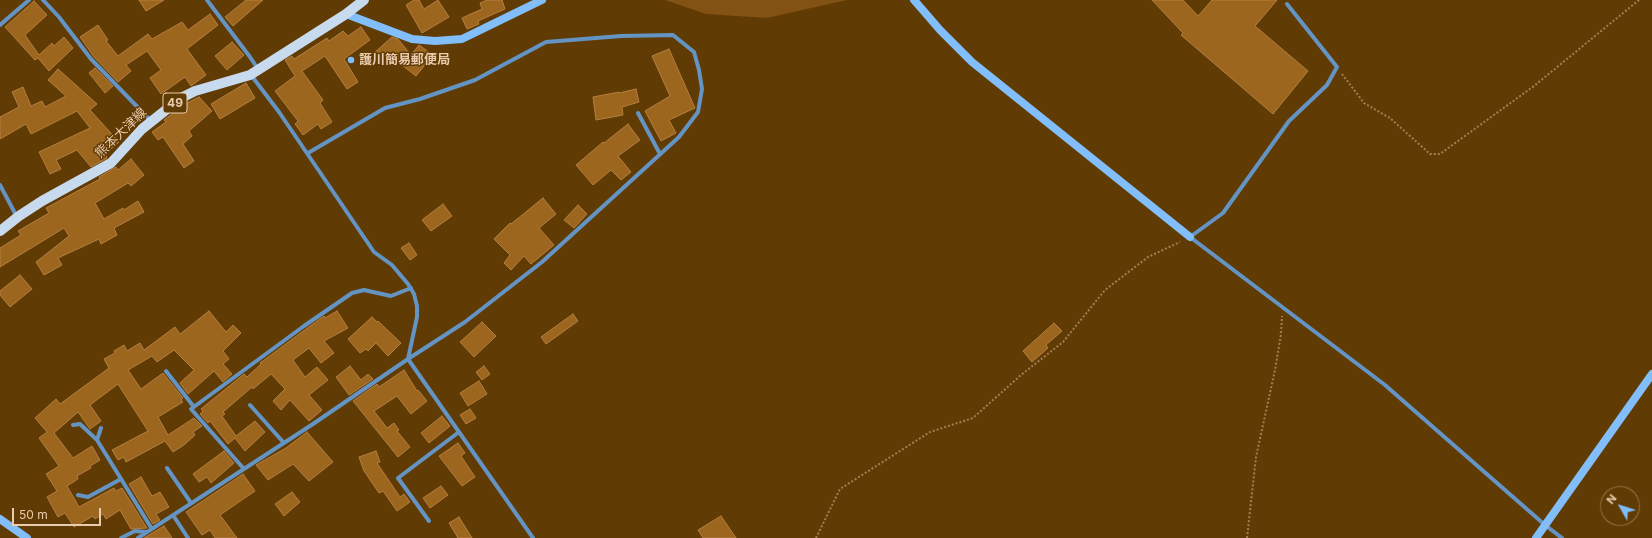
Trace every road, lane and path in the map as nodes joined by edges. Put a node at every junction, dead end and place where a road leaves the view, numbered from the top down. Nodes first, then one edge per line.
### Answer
1 (29, 0) edge
2 (43, 0) edge
3 (207, 0) edge
4 (364, 0) edge
5 (542, 0) edge
6 (914, 0) edge
7 (1639, 0) edge
8 (1286, 4) dead end
9 (346, 14) junction
10 (0, 25) edge
11 (1337, 67) junction
12 (255, 72) junction
13 (638, 113) dead end
14 (151, 121) junction
15 (308, 153) junction
16 (660, 154) junction
17 (0, 185) edge
18 (17, 217) junction
19 (0, 230) edge
20 (1190, 237) junction
21 (411, 288) junction
22 (1283, 307) junction
23 (408, 359) junction
24 (166, 372) dead end
25 (1652, 374) edge
26 (250, 405) dead end
27 (194, 407) junction
28 (73, 425) dead end
29 (101, 428) dead end
30 (459, 432) junction
31 (97, 440) junction
32 (284, 443) junction
33 (166, 468) dead end
34 (244, 468) junction
35 (121, 479) junction
36 (78, 495) dead end
37 (191, 503) junction
38 (173, 515) junction
39 (0, 519) edge
40 (428, 520) dead end
41 (1545, 525) junction
42 (152, 529) junction
43 (147, 532) junction
44 (27, 538) edge
45 (121, 538) edge
46 (138, 538) edge
47 (188, 538) edge
48 (533, 538) edge
49 (816, 538) edge
50 (1248, 538) edge
51 (1536, 538) edge
52 (1562, 538) edge

1 - 10 street
2 - 14 street
3 - 12 street
4 - 9 main road, 熊本大津線 / 49
5 - 9 street
6 - 20 street
7 - 11 path
8 - 11 street
9 - 12 main road, 熊本大津線 / 49
11 - 20 street
12 - 14 main road, 熊本大津線 / 49
12 - 15 street
13 - 16 street
14 - 18 main road, 熊本大津線 / 49
15 - 16 street
15 - 21 street
16 - 23 street
17 - 18 street
18 - 19 main road, 熊本大津線 / 49
20 - 22 street
20 - 49 path
21 - 23 street
21 - 27 street
22 - 41 street
22 - 50 path
23 - 30 street
23 - 32 street
24 - 27 street
25 - 41 street
26 - 32 street
27 - 34 street
28 - 31 street
29 - 31 street
30 - 40 street
30 - 48 street
31 - 35 street
32 - 34 street
33 - 37 street
34 - 37 street
35 - 36 street
35 - 42 street
37 - 38 street
38 - 42 street
38 - 47 street
39 - 44 street
41 - 51 street
41 - 52 street
42 - 43 street
43 - 45 street
43 - 46 street

